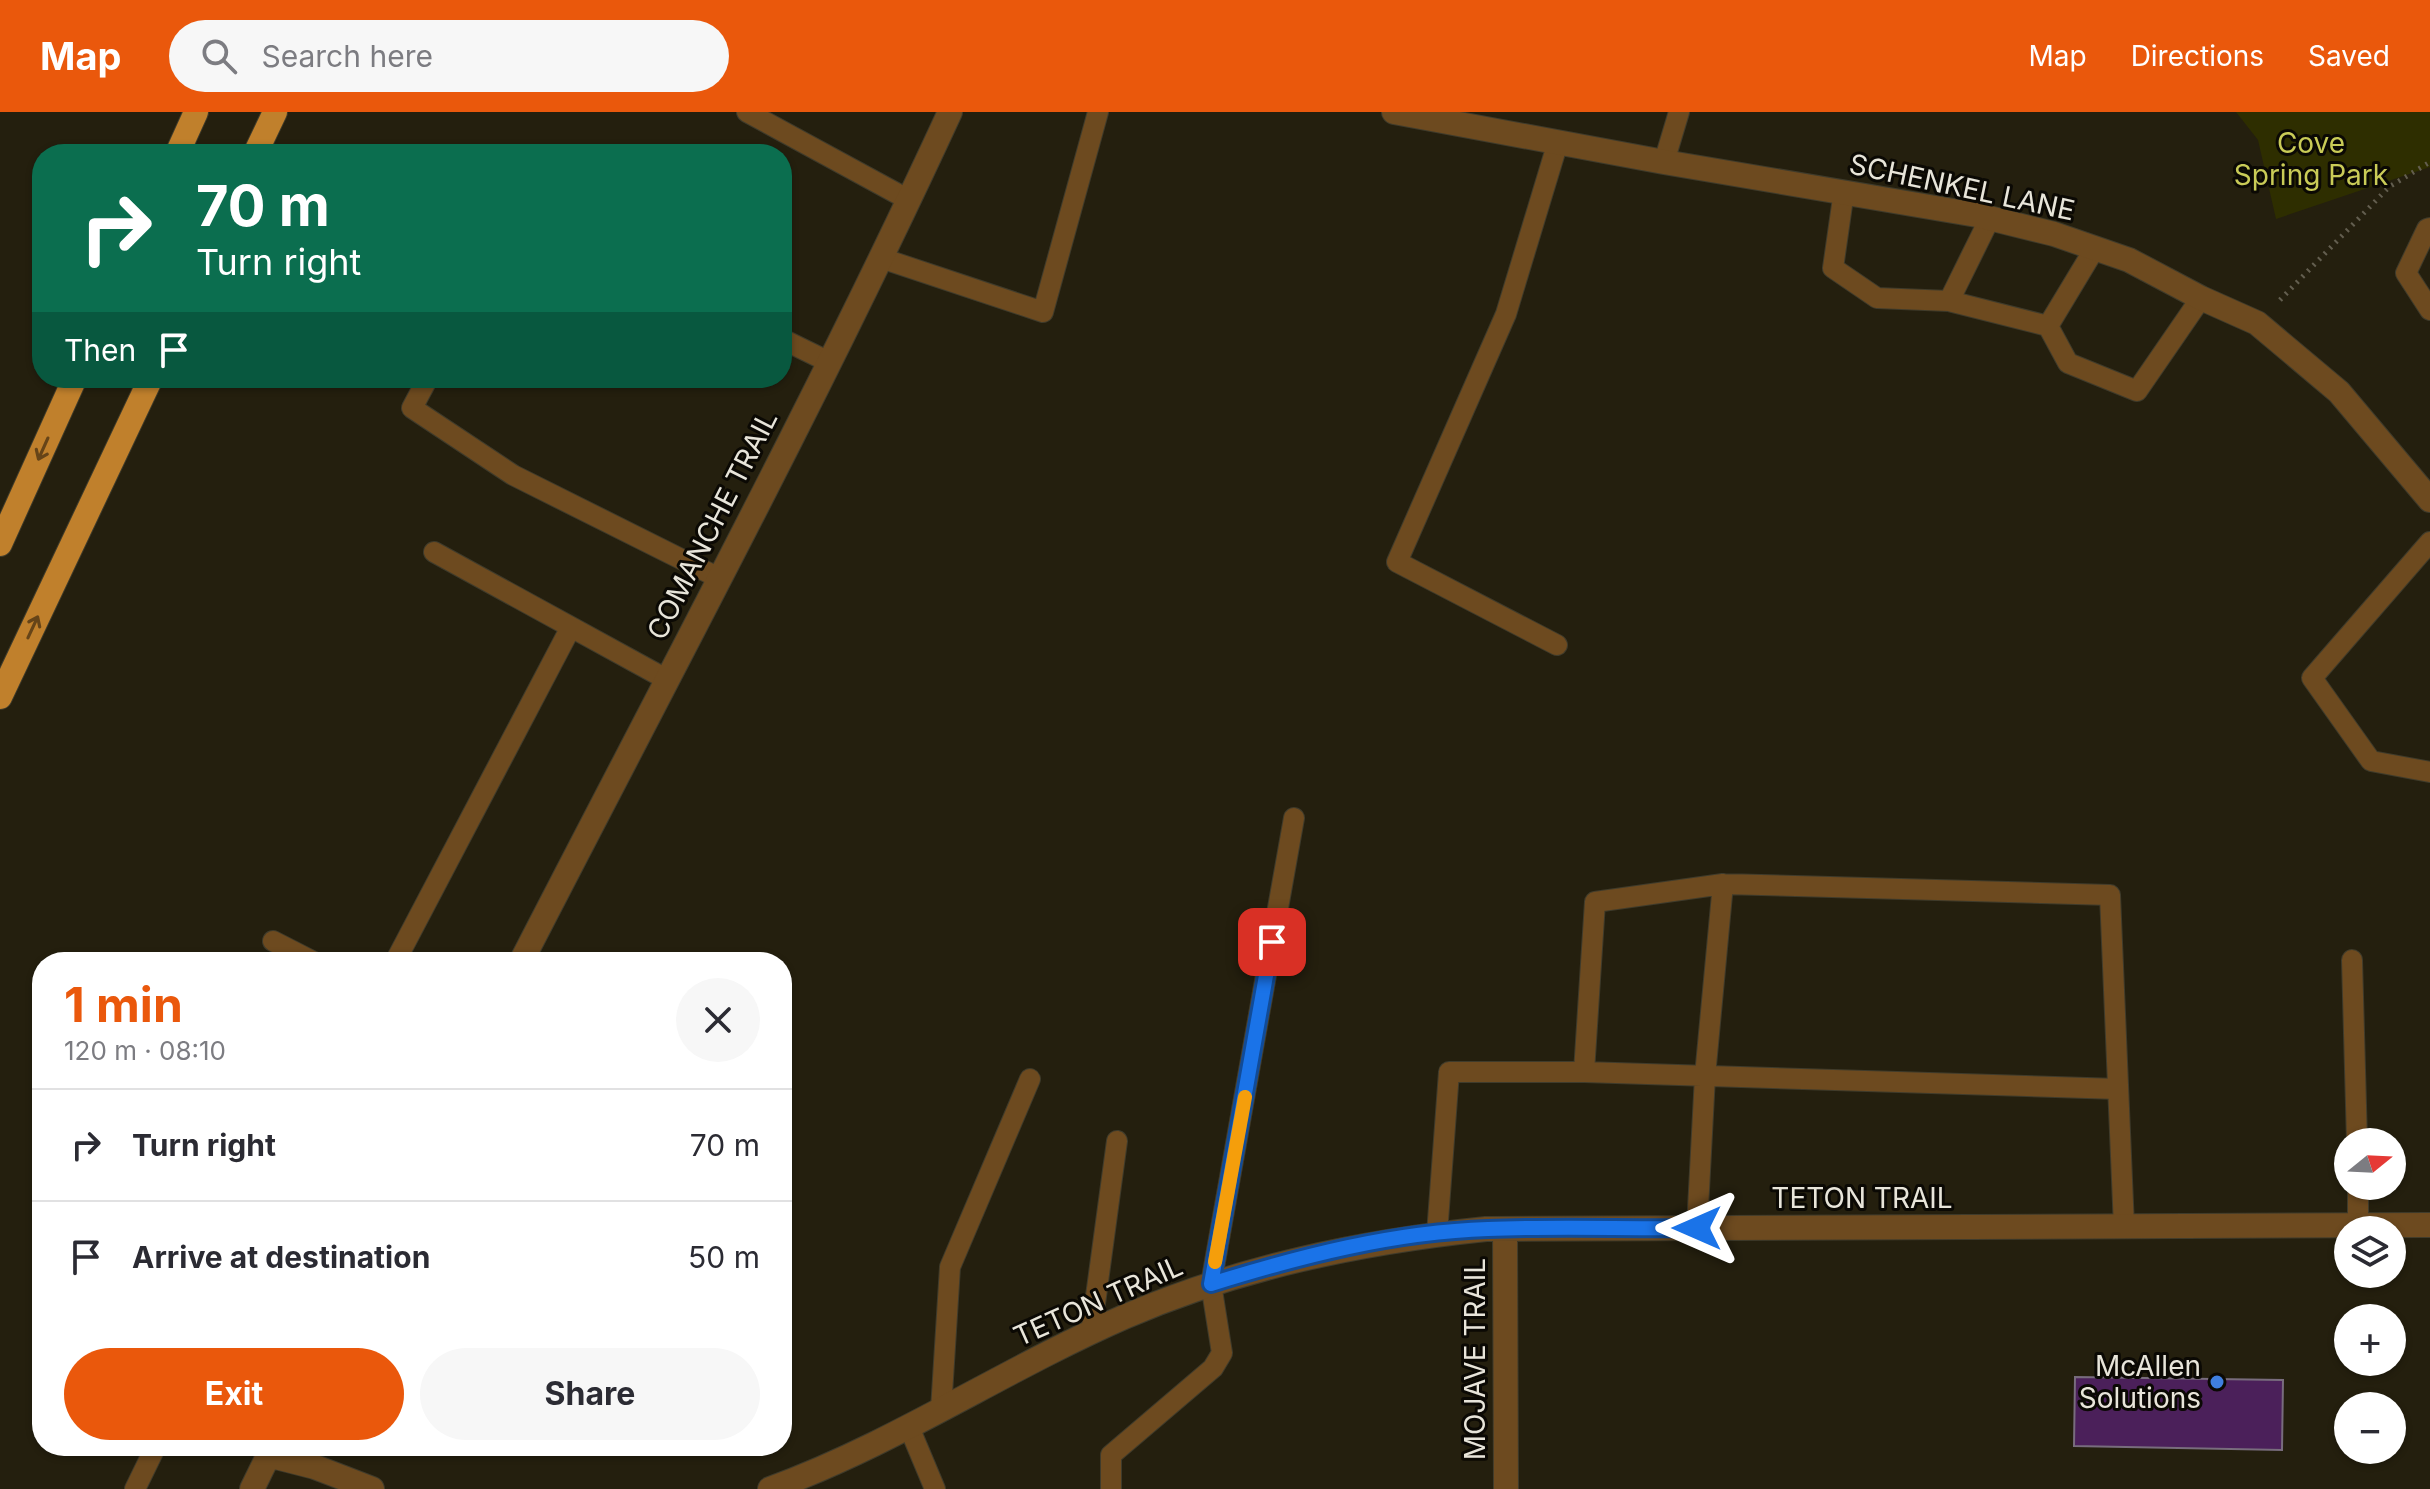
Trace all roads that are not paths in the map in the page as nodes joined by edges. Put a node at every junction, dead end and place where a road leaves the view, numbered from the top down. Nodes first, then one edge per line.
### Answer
1 (196, 112) edge
2 (275, 112) edge
3 (747, 112) edge
4 (950, 112) edge
5 (1098, 112) edge
6 (1394, 112) edge
7 (1679, 112) edge
8 (1558, 142) junction
9 (182, 144) edge
10 (260, 144) edge
11 (1664, 162) junction
12 (1844, 191) junction
13 (909, 200) junction
14 (1990, 218) junction
15 (2430, 228) edge
16 (2095, 248) junction
17 (881, 258) junction
18 (2201, 298) junction
19 (1949, 301) junction
20 (2430, 310) edge
21 (2048, 326) junction
22 (792, 344) edge
23 (829, 362) junction
24 (70, 388) edge
25 (146, 388) edge
26 (423, 388) edge
27 (2430, 500) edge
28 (2430, 542) edge
29 (0, 544) edge
30 (434, 552) dead end
31 (719, 578) junction
32 (571, 627) junction
33 (1557, 645) dead end
34 (666, 679) junction
35 (0, 697) edge
36 (2430, 772) edge
37 (1294, 818) dead end
38 (1723, 884) junction
39 (273, 941) dead end
40 (294, 952) edge
41 (400, 952) edge
42 (526, 952) edge
43 (2352, 960) dead end
44 (1584, 1072) junction
45 (1705, 1076) junction
46 (1030, 1079) dead end
47 (2118, 1089) junction
48 (2357, 1128) edge
49 (1117, 1141) dead end
50 (2334, 1225) edge
51 (2406, 1225) edge
52 (2430, 1225) edge
53 (2124, 1227) junction
54 (1697, 1228) junction
55 (1505, 1229) junction
56 (1437, 1234) junction
57 (1211, 1284) junction
58 (1091, 1333) junction
59 (941, 1410) junction
60 (909, 1427) junction
61 (151, 1456) edge
62 (268, 1456) edge
63 (285, 1456) edge
64 (135, 1489) edge
65 (252, 1489) edge
66 (372, 1489) edge
67 (770, 1489) edge
68 (935, 1489) edge
69 (1111, 1489) edge
70 (1506, 1489) edge

1 - 9 highway
2 - 10 highway
3 - 13 lane
4 - 13 street, COMANCHE TRAIL
5 - 17 lane
6 - 8 street, SCHENKEL LANE
7 - 11 lane
8 - 11 street, SCHENKEL LANE
8 - 33 lane
11 - 12 street, SCHENKEL LANE
12 - 14 street, SCHENKEL LANE
12 - 19 lane
13 - 17 street, COMANCHE TRAIL
14 - 16 street, SCHENKEL LANE
14 - 19 lane
15 - 20 lane
16 - 18 street, SCHENKEL LANE
16 - 21 lane
17 - 23 street, COMANCHE TRAIL
18 - 21 lane
18 - 27 street, SCHENKEL LANE
19 - 21 lane
22 - 23 lane
23 - 31 street, COMANCHE TRAIL
24 -> 29 highway
35 -> 25 highway
26 - 31 lane
28 - 36 lane
30 - 32 lane
31 - 34 street, COMANCHE TRAIL
32 - 34 lane
32 - 41 lane
34 - 42 street, COMANCHE TRAIL
37 - 57 lane
38 - 44 lane
38 - 45 lane
38 - 47 lane
39 - 40 lane
43 - 48 lane
44 - 45 lane
44 - 56 lane
45 - 47 lane
45 - 54 lane
46 - 59 lane
47 - 53 lane
49 - 58 lane
50 - 53 street, TETON TRAIL
51 - 52 street, TETON TRAIL
53 - 54 street, TETON TRAIL
54 - 55 street, TETON TRAIL
55 - 56 street, TETON TRAIL
55 - 70 street, MOJAVE TRAIL
56 - 57 street, TETON TRAIL
57 - 58 street, TETON TRAIL
57 - 69 lane
58 - 59 street, TETON TRAIL
59 - 60 street, TETON TRAIL
60 - 67 street, TETON TRAIL
60 - 68 lane
61 - 64 lane
62 - 65 street
63 - 66 street

